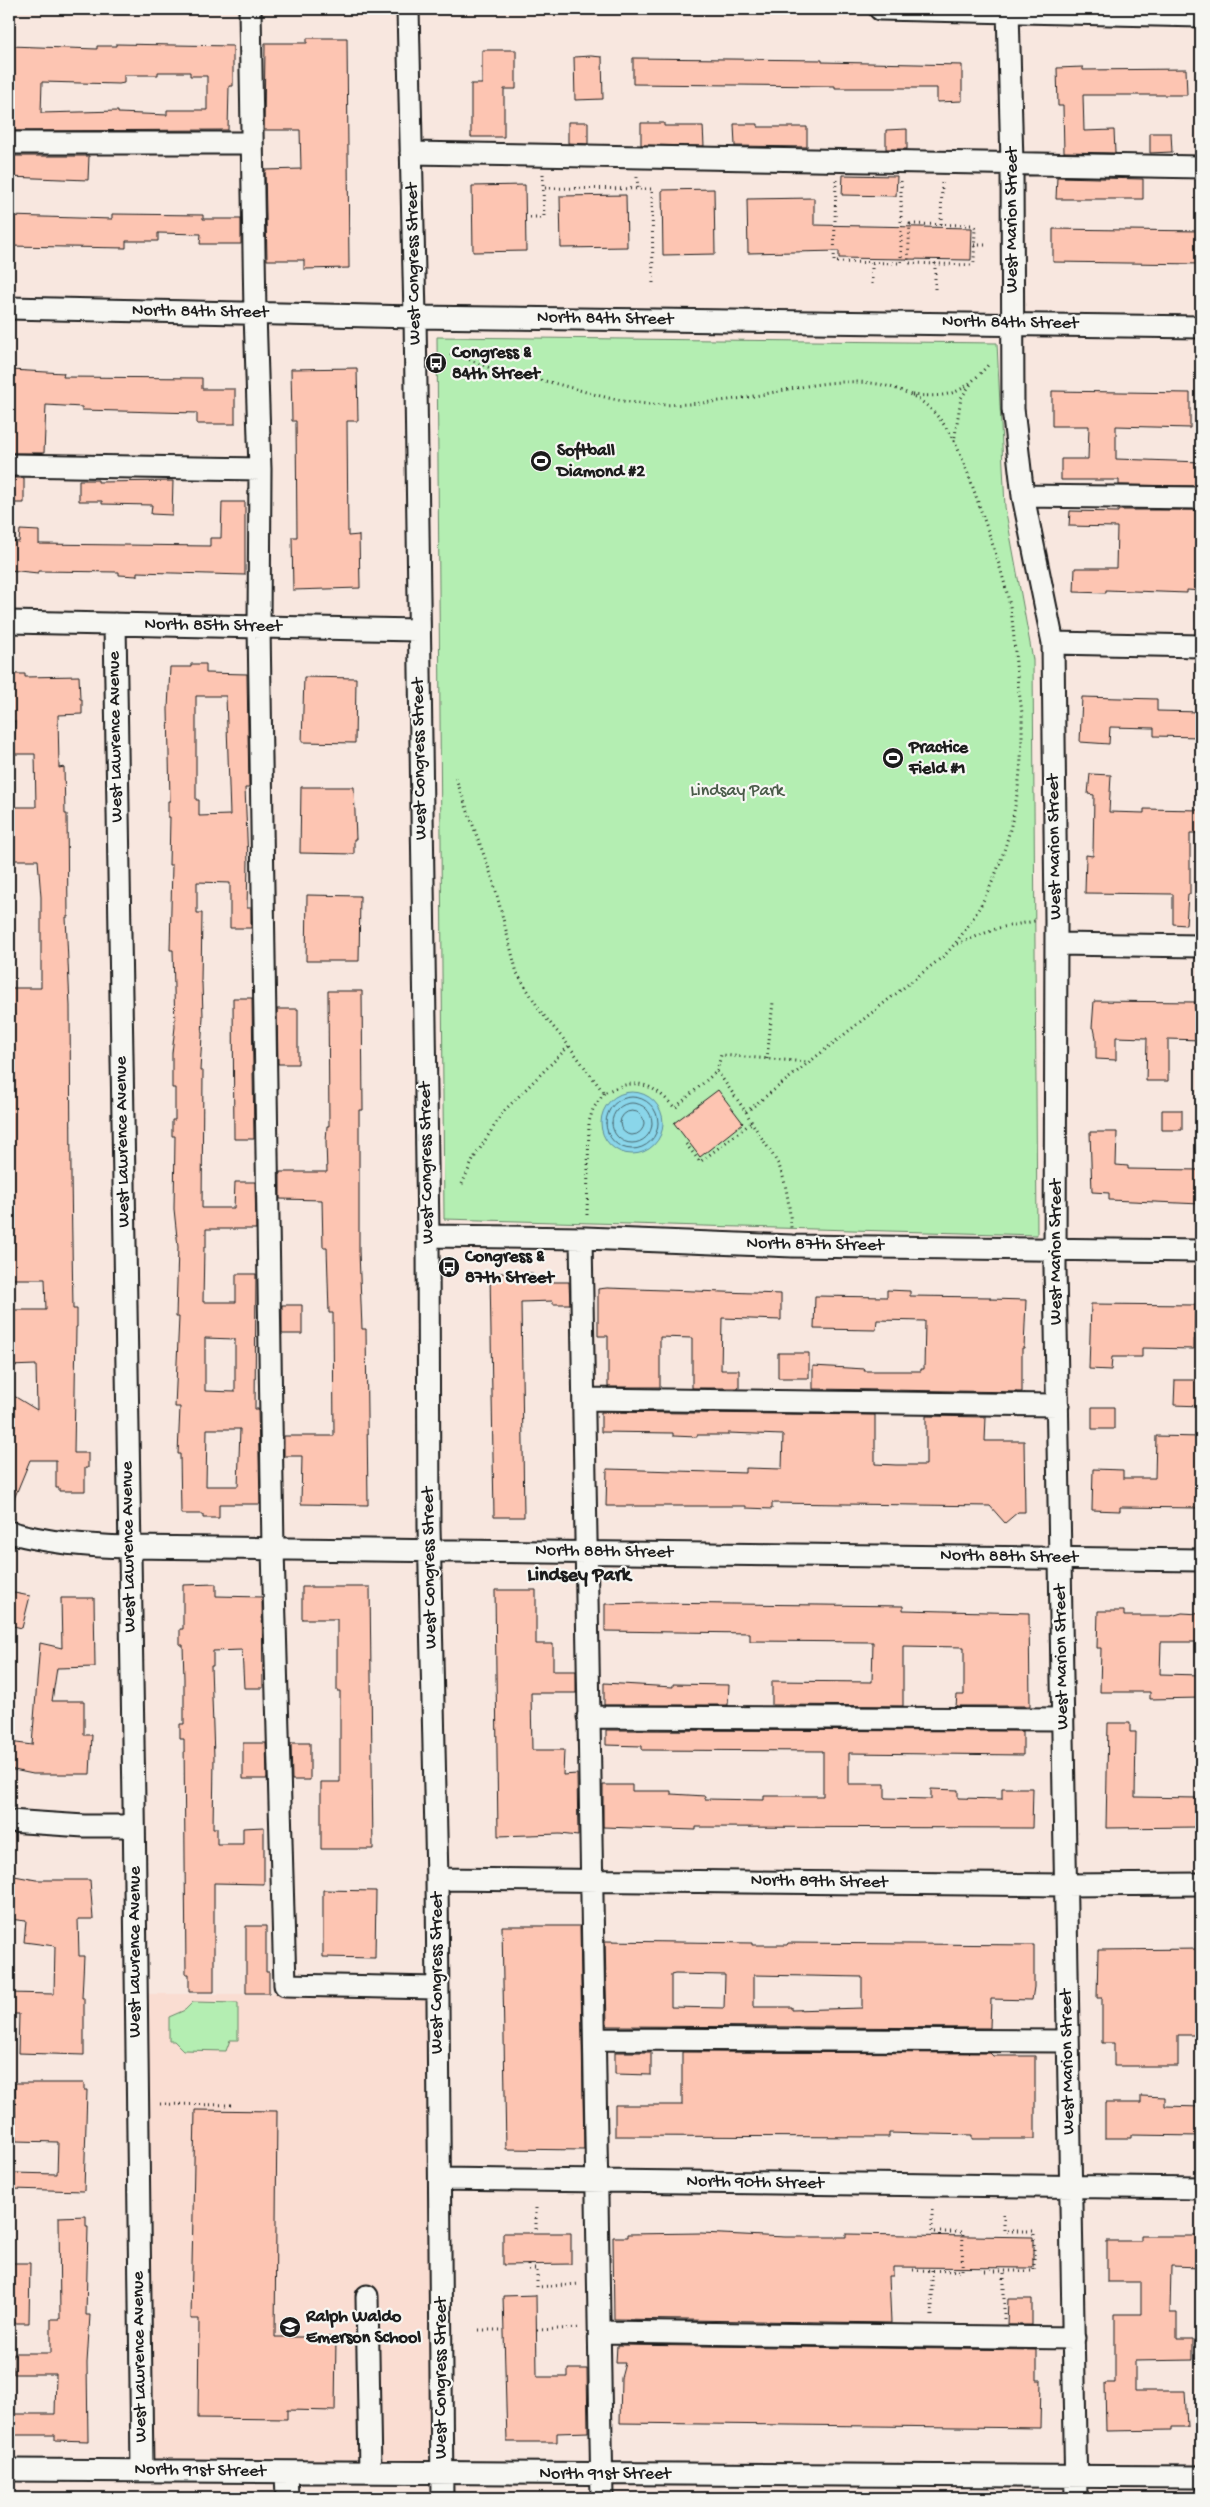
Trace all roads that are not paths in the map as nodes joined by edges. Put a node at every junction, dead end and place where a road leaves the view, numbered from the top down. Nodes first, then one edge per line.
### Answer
1 (250, 9) edge
2 (408, 9) edge
3 (880, 9) edge
4 (1008, 10) edge
5 (1201, 16) edge
6 (9, 143) edge
7 (252, 143) junction
8 (411, 153) junction
9 (1012, 164) junction
10 (1201, 168) edge
11 (9, 308) edge
12 (255, 313) junction
13 (416, 317) junction
14 (1013, 323) junction
15 (1201, 327) edge
16 (9, 465) edge
17 (260, 469) junction
18 (1023, 496) junction
19 (1201, 498) edge
20 (9, 622) edge
21 (114, 624) junction
22 (259, 626) junction
23 (418, 630) junction
24 (1053, 643) junction
25 (1201, 646) edge
26 (1056, 944) junction
27 (1201, 946) edge
28 (428, 1236) junction
29 (581, 1238) junction
30 (1055, 1248) junction
31 (1201, 1251) edge
32 (584, 1400) junction
33 (1058, 1405) junction
34 (9, 1532) edge
35 (129, 1547) junction
36 (273, 1550) junction
37 (430, 1550) junction
38 (586, 1551) junction
39 (1061, 1558) junction
40 (1201, 1560) edge
41 (588, 1716) junction
42 (1063, 1719) junction
43 (9, 1820) edge
44 (134, 1826) junction
45 (437, 1879) junction
46 (591, 1880) junction
47 (1201, 1884) edge
48 (1065, 1885) junction
49 (436, 1988) junction
50 (595, 2039) junction
51 (1068, 2041) junction
52 (440, 2179) junction
53 (598, 2181) junction
54 (1070, 2186) junction
55 (1201, 2188) edge
56 (367, 2296) dead end
57 (600, 2330) junction
58 (1074, 2338) junction
59 (9, 2470) edge
60 (142, 2470) junction
61 (286, 2472) junction
62 (370, 2472) junction
63 (442, 2473) junction
64 (602, 2474) junction
65 (1201, 2477) edge
66 (1076, 2488) edge
67 (287, 2498) edge
68 (442, 2498) edge
69 (602, 2498) edge

1 - 7 street
2 - 8 street, West Congress Street
3 - 4 street
4 - 5 street
4 - 9 street, West Marion Street
6 - 7 street
7 - 12 street
8 - 9 street
8 - 13 street, West Congress Street
9 - 10 street
9 - 14 street, West Marion Street
11 - 12 street, North 84th Street
12 - 13 street, North 84th Street
12 - 17 street
13 - 14 street, North 84th Street
13 - 23 street, West Congress Street
14 - 15 street, North 84th Street
14 - 18 street, West Marion Street
16 - 17 street
17 - 22 street
18 - 19 street
18 - 24 street, West Marion Street
20 - 21 street, North 85th Street
21 - 22 street, North 85th Street
21 - 35 street, West Lawrence Avenue
22 - 23 street, North 85th Street
22 - 36 street
23 - 28 street, West Congress Street
24 - 25 street
24 - 26 street, West Marion Street
26 - 27 street
26 - 30 street, West Marion Street
28 - 29 street, North 87th Street
28 - 37 street, West Congress Street
29 - 30 street, North 87th Street
29 - 32 street
30 - 31 street, North 87th Street
30 - 33 street, West Marion Street
32 - 33 street
32 - 38 street
33 - 39 street, West Marion Street
34 - 35 street, North 88th Street
35 - 36 street, North 88th Street
35 - 44 street, West Lawrence Avenue
36 - 37 street, North 88th Street
36 - 49 street
37 - 38 street, North 88th Street
37 - 45 street, West Congress Street
38 - 39 street, North 88th Street
38 - 41 street
39 - 40 street, North 88th Street
39 - 42 street, West Marion Street
41 - 42 street
41 - 46 street
42 - 48 street, West Marion Street
43 - 44 street
44 - 60 street, West Lawrence Avenue
45 - 46 street, North 89th Street
45 - 49 street, West Congress Street
46 - 48 street, North 89th Street
46 - 50 street
47 - 48 street, North 89th Street
48 - 51 street, West Marion Street
49 - 52 street, West Congress Street
50 - 51 street
50 - 53 street
51 - 54 street, West Marion Street
52 - 53 street, North 90th Street
52 - 63 street, West Congress Street
53 - 54 street, North 90th Street
53 - 57 street
54 - 55 street, North 90th Street
54 - 58 street, West Marion Street
56 - 62 street
57 - 58 street
57 - 64 street
58 - 66 street, West Marion Street
59 - 60 street, North 91st Street
60 - 61 street, North 91st Street
61 - 62 street, North 91st Street
61 - 67 street
62 - 63 street, North 91st Street
63 - 64 street, North 91st Street
63 - 68 street, West Congress Street
64 - 66 street, North 91st Street
64 - 69 street
65 - 66 street, North 91st Street

